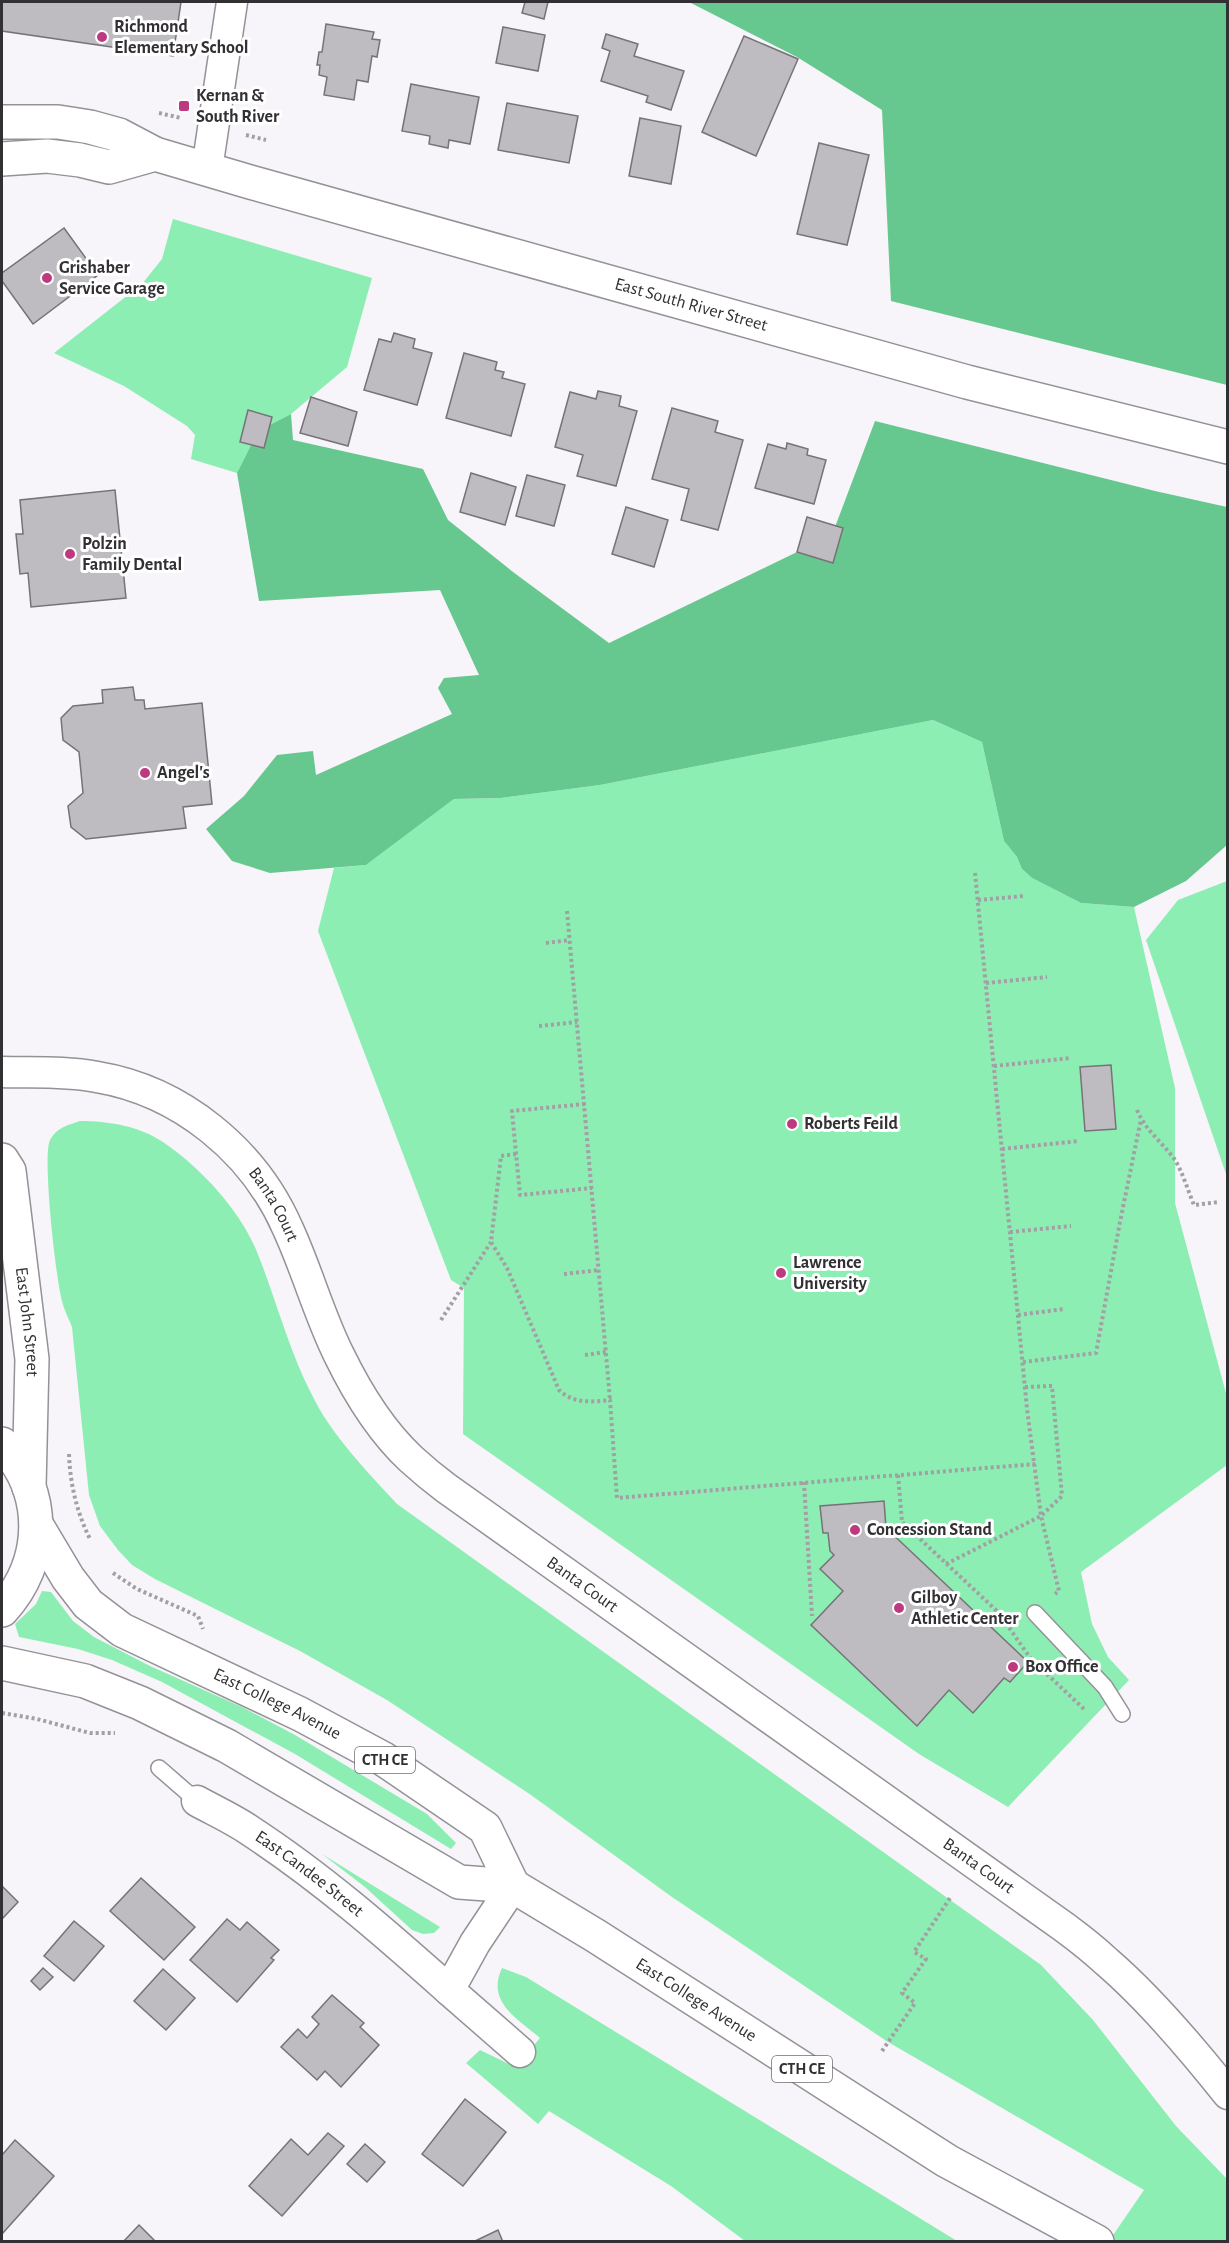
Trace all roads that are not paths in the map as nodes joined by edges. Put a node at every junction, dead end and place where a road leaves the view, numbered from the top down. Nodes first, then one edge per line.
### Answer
1 (232, 2) edge
2 (2, 122) edge
3 (155, 154) junction
4 (2, 159) edge
5 (207, 169) junction
6 (1227, 447) edge
7 (2, 1072) edge
8 (2, 1160) edge
9 (2, 1444) edge
10 (29, 1487) junction
11 (37, 1526) junction
12 (2, 1610) edge
13 (1035, 1613) road end
14 (2, 1663) edge
15 (1122, 1714) dead end
16 (159, 1768) dead end
17 (197, 1801) joint
18 (513, 1886) junction
19 (449, 1989) junction
20 (520, 2052) dead end
21 (1227, 2094) edge
22 (1097, 2241) edge

1 - 5 street
2 - 3 main road, East South River Street
3 - 4 main road
3 - 5 main road, East South River Street
5 - 6 main road, East South River Street
7 - 21 street, Banta Court
8 - 10 main road, East John Street
9 - 10 main road
10 - 11 main road
11 - 12 main road
11 - 18 main road, East College Avenue / CTH CE
13 - 15 lane
14 - 18 main road, East College Avenue / CTH CE
16 - 17 lane, East Candee Street
17 - 19 street, East Candee Street
18 - 19 street
18 - 22 main road, East College Avenue / CTH CE
19 - 20 street, East Candee Street

